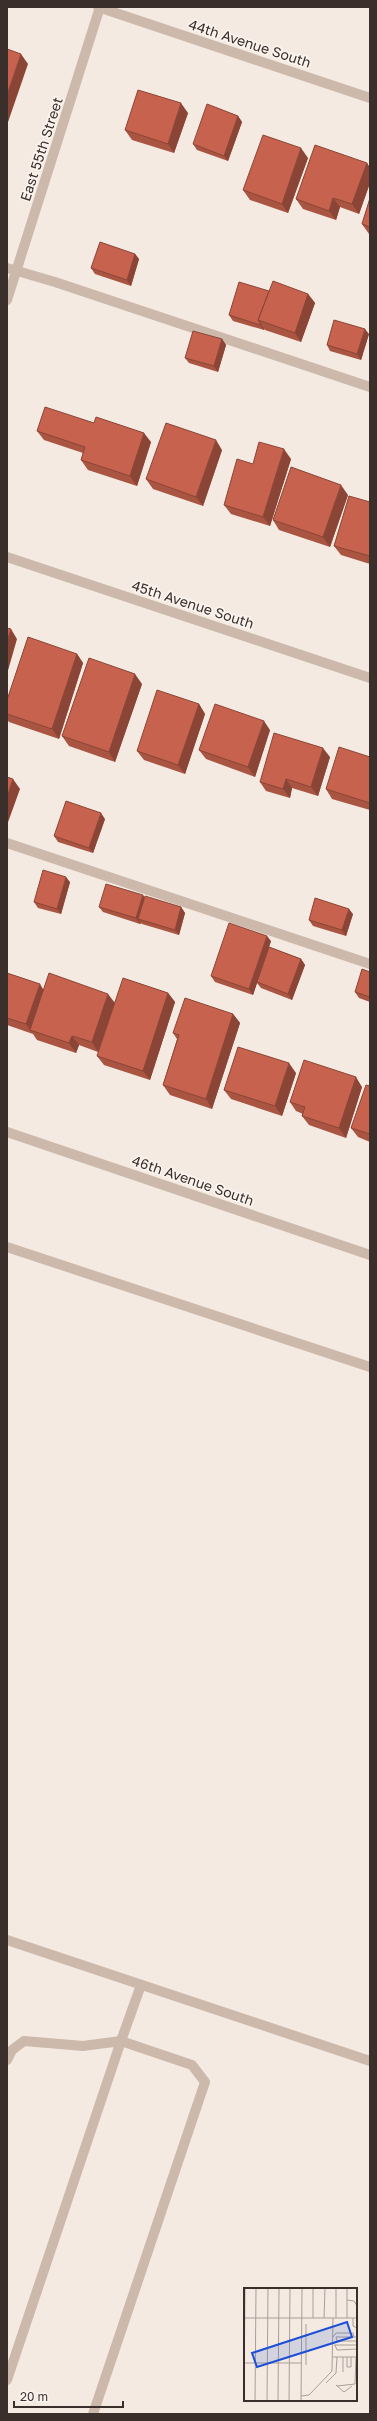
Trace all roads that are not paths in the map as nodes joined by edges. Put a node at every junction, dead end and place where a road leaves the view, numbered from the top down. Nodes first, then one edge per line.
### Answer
1 (99, 7) edge
2 (370, 98) edge
3 (12, 270) edge
4 (7, 300) edge
5 (370, 387) edge
6 (7, 557) edge
7 (370, 678) edge
8 (7, 843) edge
9 (370, 964) edge
10 (7, 1132) edge
11 (7, 1247) edge
12 (370, 1255) edge
13 (370, 1367) edge
14 (7, 1940) edge
15 (141, 1985) junction
16 (121, 2041) junction
17 (7, 2060) edge
18 (370, 2061) edge
19 (7, 2380) edge
20 (93, 2414) edge

1 - 2 street, 44th Avenue South
1 - 3 street, East 55th Street
3 - 4 street, East 55th Street
3 - 5 street
6 - 7 street, 45th Avenue South
8 - 9 street
10 - 12 street, 46th Avenue South
11 - 13 street
14 - 15 street
15 - 16 street
15 - 18 street
16 - 17 street
16 - 19 street
16 - 20 street

